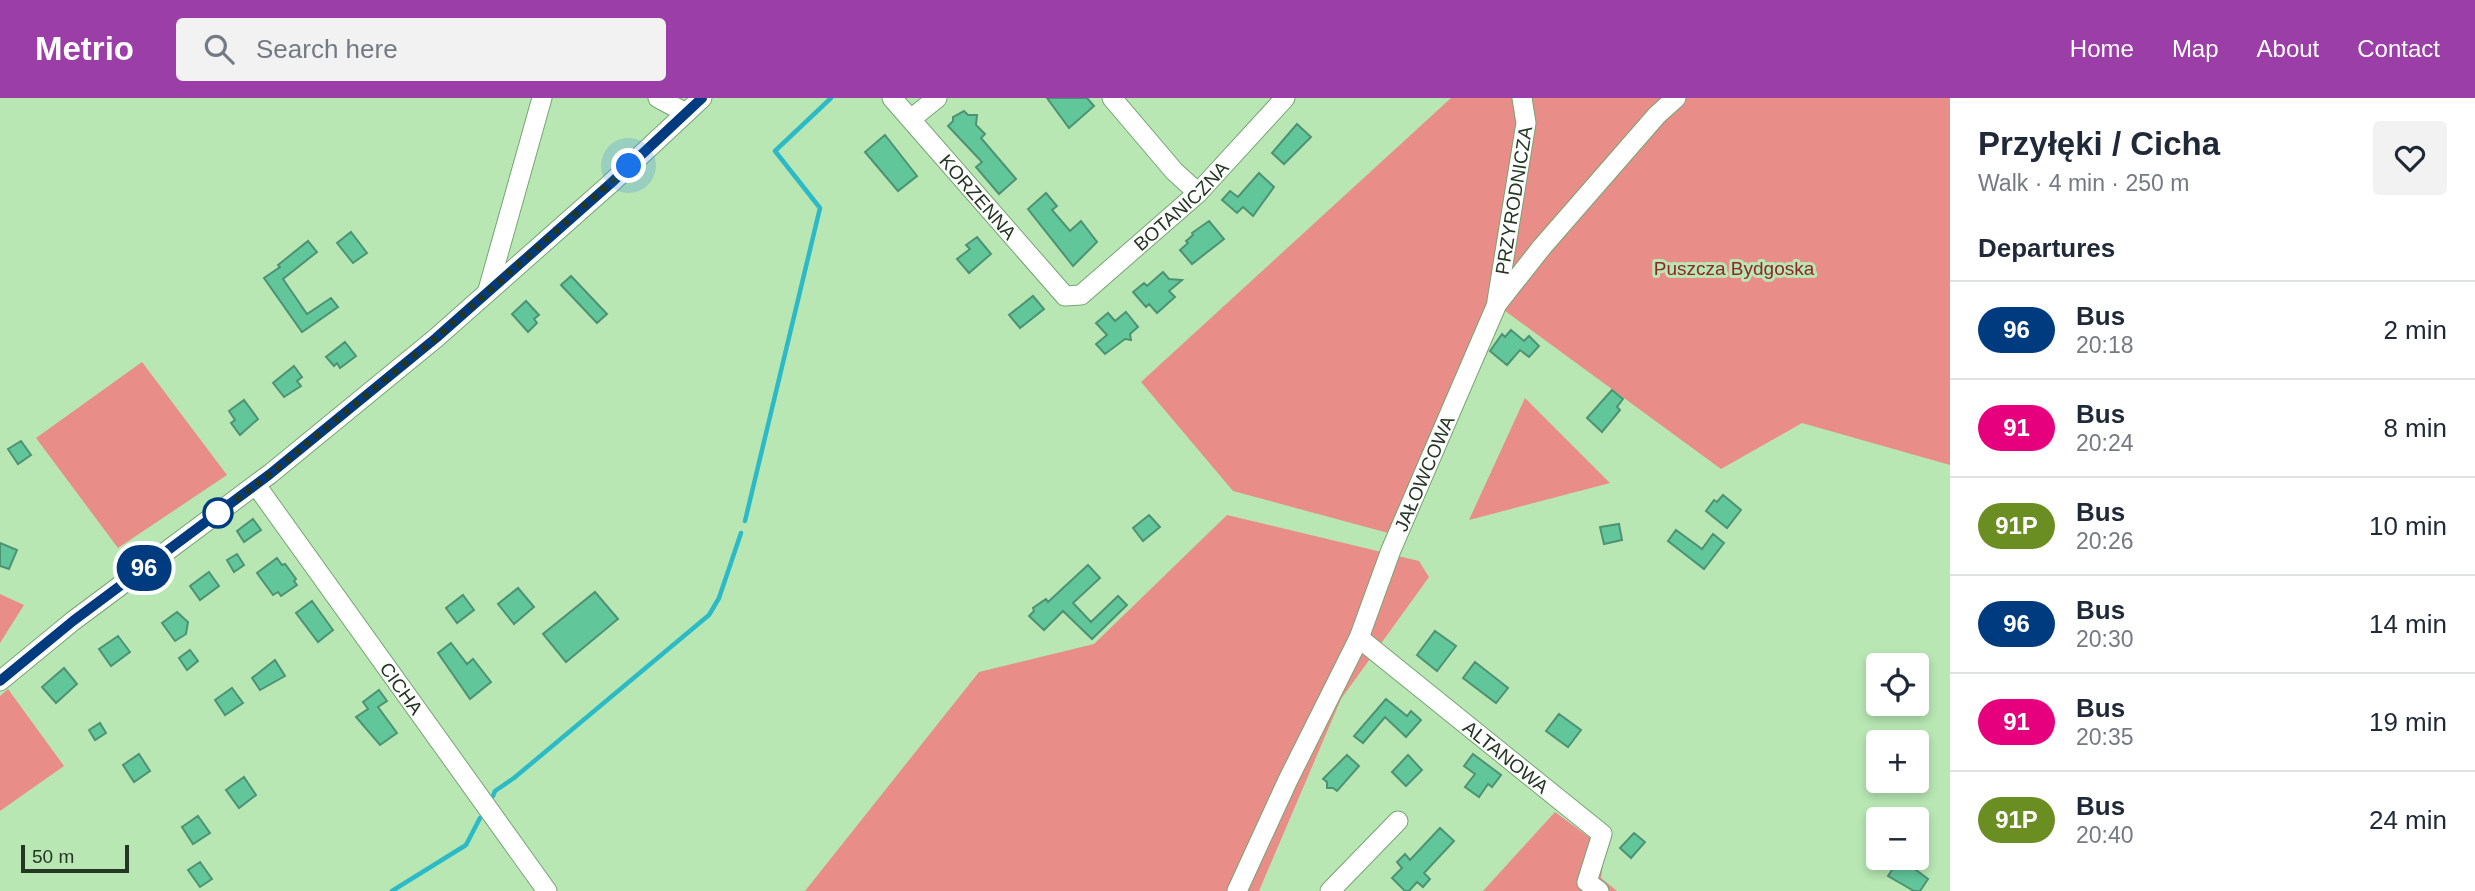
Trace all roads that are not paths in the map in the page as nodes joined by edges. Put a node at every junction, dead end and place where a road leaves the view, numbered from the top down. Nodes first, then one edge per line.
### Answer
1 (542, 98) edge
2 (658, 98) edge
3 (702, 98) edge
4 (892, 98) edge
5 (937, 98) edge
6 (1112, 98) edge
7 (1285, 98) edge
8 (1522, 98) edge
9 (1676, 98) edge
10 (686, 113) junction
11 (911, 119) junction
12 (1198, 193) junction
13 (487, 291) junction
14 (1065, 296) joint
15 (1497, 304) junction
16 (256, 485) junction
17 (1359, 638) junction
18 (0, 681) edge
19 (1398, 821) dead end
20 (547, 891) edge
21 (1237, 891) edge
22 (1330, 891) edge
23 (1599, 891) edge

1 - 13 street
2 - 10 street
3 - 10 street
4 - 11 street, KORZENNA
5 - 11 street
6 - 12 street
7 - 12 street, BOTANICZNA
8 - 15 street, PRZYRODNICZA
9 - 15 street, JAŁOWCOWA
10 - 13 street
11 - 14 street, KORZENNA
12 - 14 street, BOTANICZNA
13 - 16 street
15 - 17 street, JAŁOWCOWA
16 - 18 street
16 - 20 street, CICHA
17 - 21 street, JAŁOWCOWA
17 - 23 street, ALTANOWA
19 - 22 street

